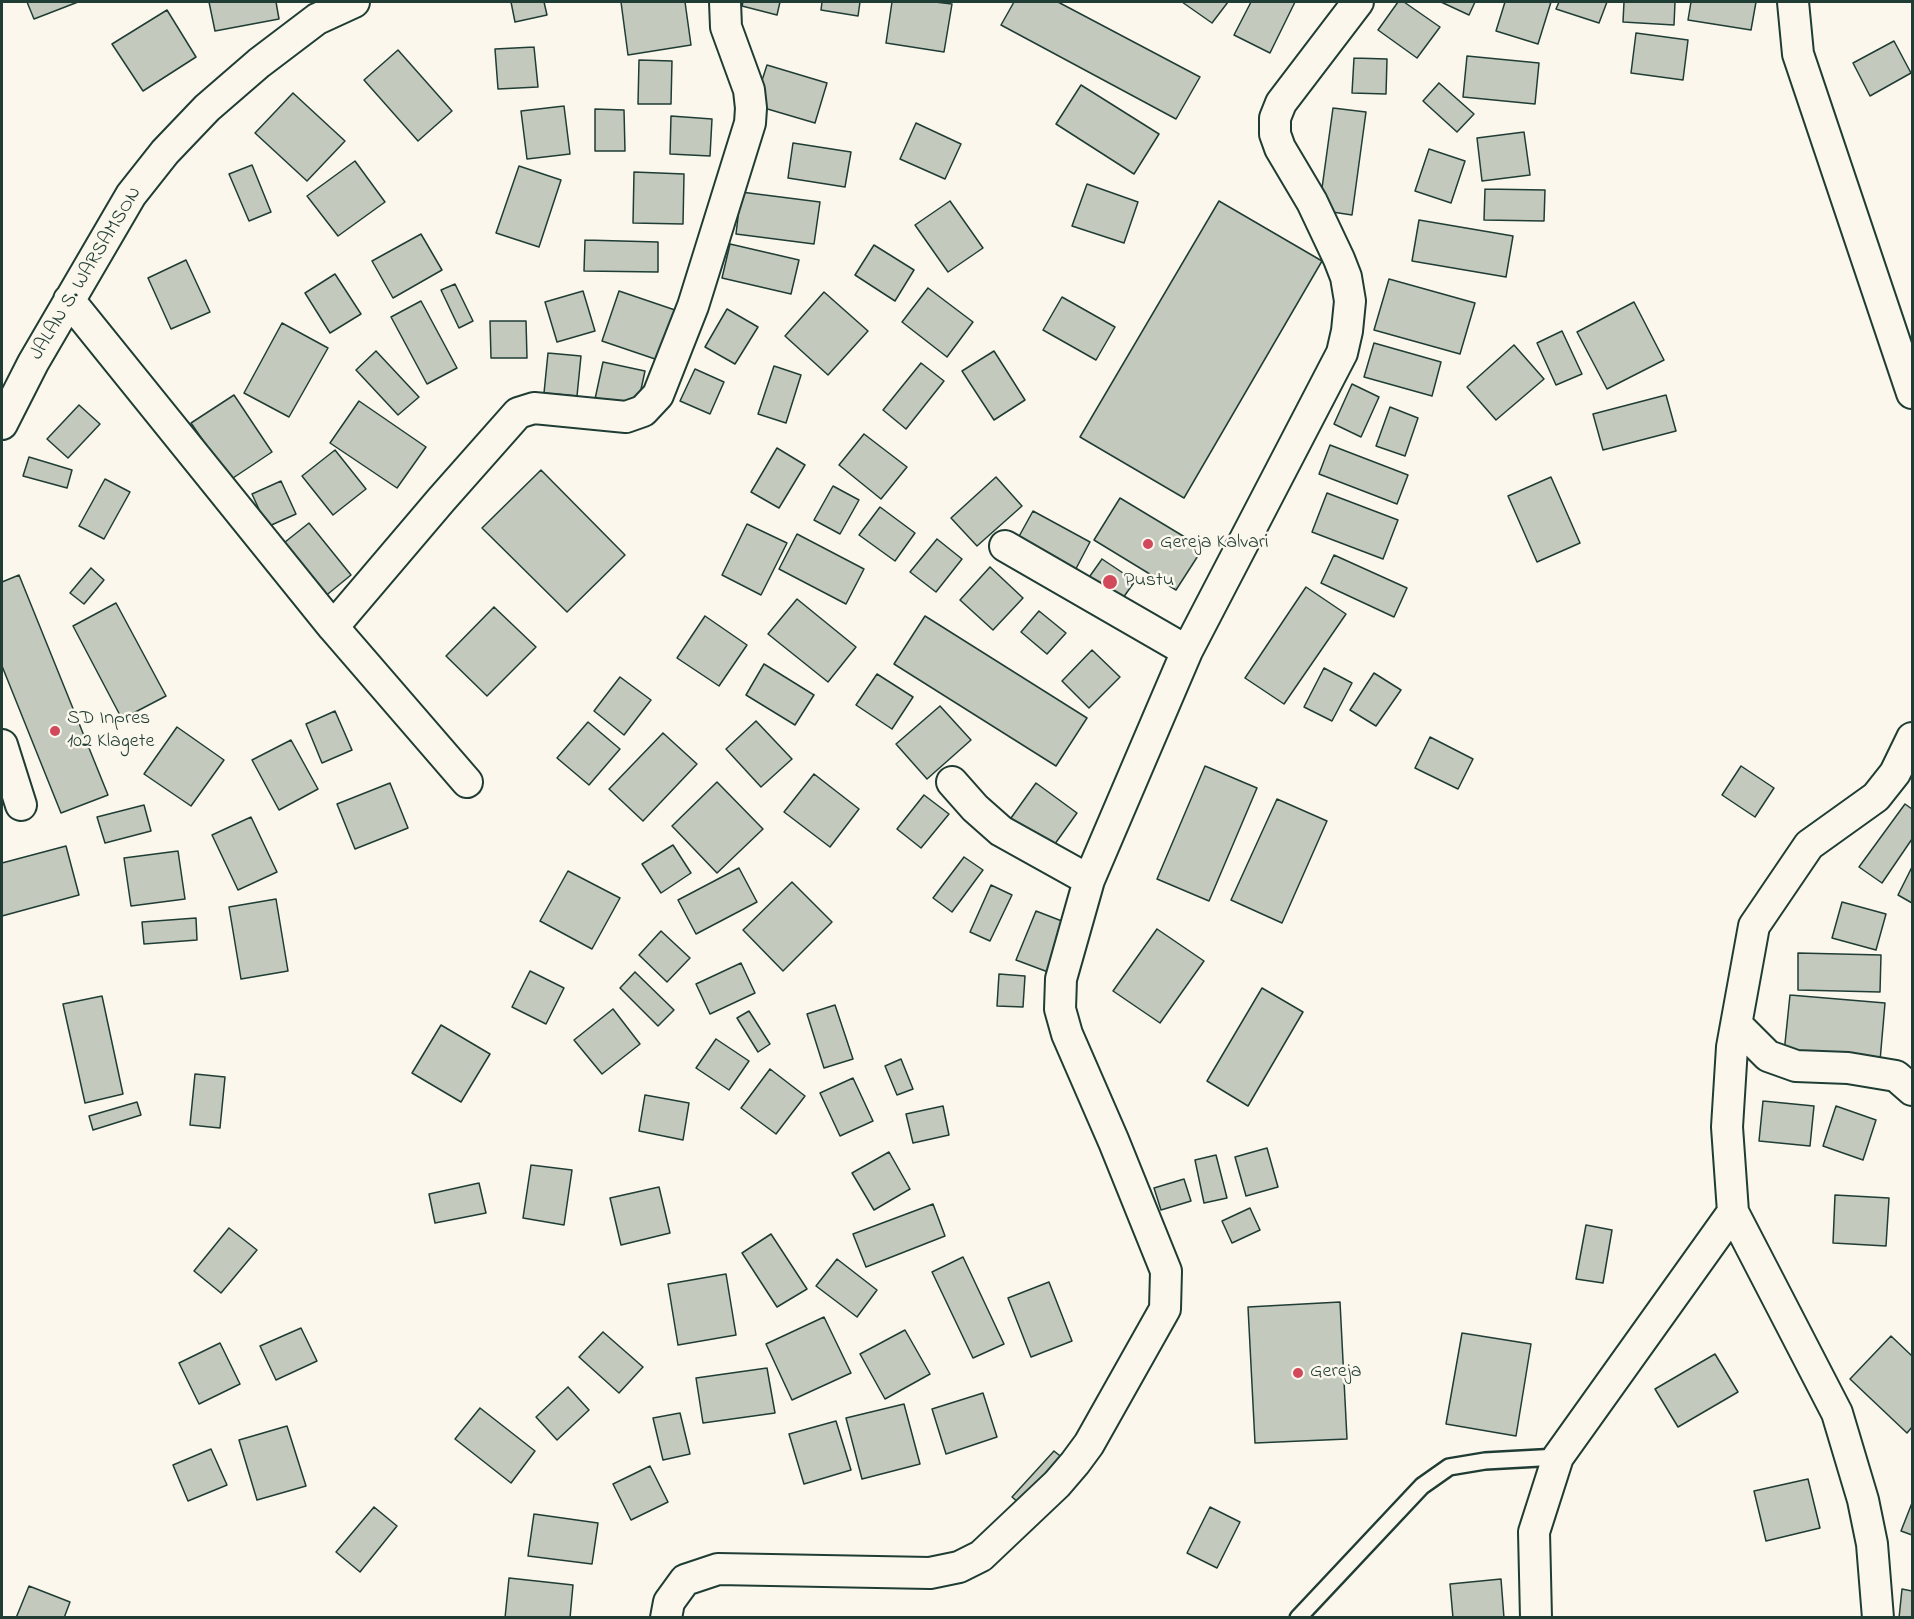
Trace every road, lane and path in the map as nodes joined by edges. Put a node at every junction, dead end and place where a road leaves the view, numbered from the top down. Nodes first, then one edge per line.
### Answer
1 (354, 2) edge
2 (725, 2) edge
3 (1358, 2) edge
4 (1793, 2) edge
5 (69, 300) junction
6 (1912, 393) edge
7 (2, 424) edge
8 (1005, 546) dead end
9 (333, 627) junction
10 (1187, 651) junction
11 (1912, 738) edge
12 (2, 745) edge
13 (1904, 778) edge
14 (467, 782) dead end
15 (952, 782) dead end
16 (21, 805) dead end
17 (1089, 880) junction
18 (1737, 1025) junction
19 (1912, 1090) edge
20 (1733, 1212) junction
21 (1558, 1457) junction
22 (666, 1617) edge
23 (1298, 1617) edge
24 (1536, 1617) edge
25 (1878, 1617) edge

1 - 5 street, JALAN S. WARSAMSON
2 - 9 street
3 - 10 street
4 - 6 street
5 - 7 street, JALAN S. WARSAMSON
5 - 9 street
8 - 10 street
9 - 14 street
10 - 17 street
11 - 13 street
12 - 16 street
13 - 18 street
15 - 17 street
17 - 22 street
18 - 19 street
18 - 20 street
20 - 21 street
20 - 25 street
21 - 23 lane
21 - 24 street

